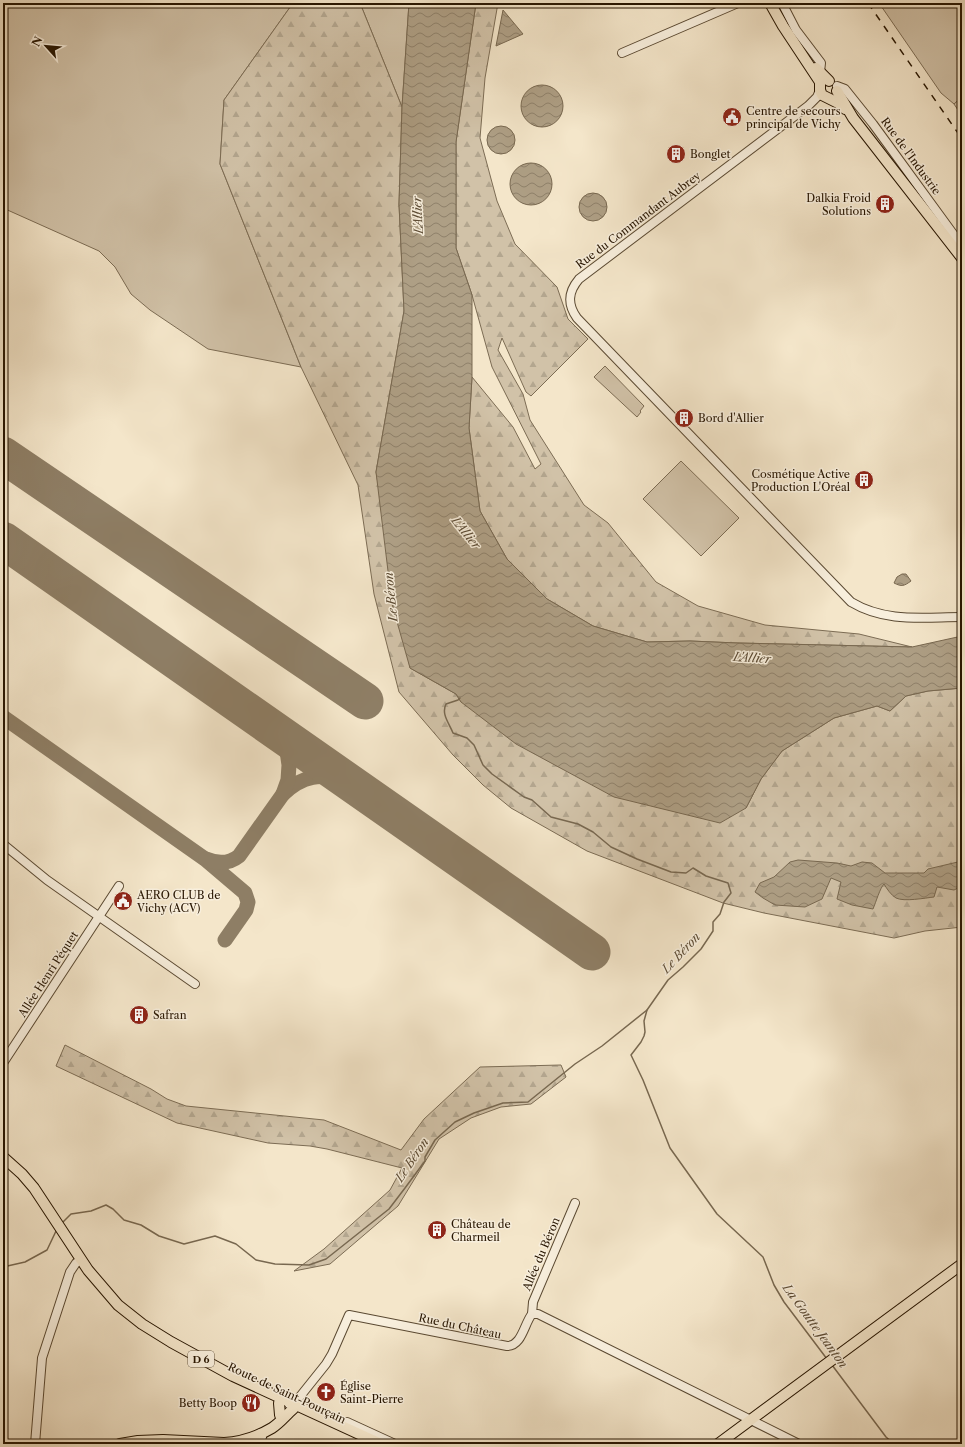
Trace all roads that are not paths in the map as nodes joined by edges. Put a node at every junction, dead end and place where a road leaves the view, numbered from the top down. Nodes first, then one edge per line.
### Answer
1 (738, 3) edge
2 (770, 3) edge
3 (782, 3) edge
4 (796, 44) junction
5 (622, 53) dead end
6 (820, 72) junction
7 (829, 90) junction
8 (962, 246) edge
9 (962, 258) edge
10 (962, 617) edge
11 (3, 844) edge
12 (119, 886) dead end
13 (98, 916) junction
14 (195, 984) dead end
15 (3, 1063) edge
16 (3, 1157) edge
17 (575, 1203) dead end
18 (81, 1259) junction
19 (962, 1264) edge
20 (88, 1270) junction
21 (532, 1314) junction
22 (249, 1389) junction
23 (289, 1406) junction
24 (750, 1421) junction
25 (347, 1422) dead end
26 (261, 1434) junction
27 (35, 1444) edge
28 (120, 1444) edge
29 (224, 1444) edge
30 (258, 1444) edge
31 (369, 1444) edge
32 (381, 1444) edge
33 (395, 1444) edge
34 (718, 1444) edge
35 (799, 1444) edge

1 - 5 street
2 - 4 main road, Rue de l'Industrie
3 - 6 street, Rue de l'Industrie
4 - 6 main road, Rue de l'Industrie
4 - 7 main road, Rue de l'Industrie
6 - 7 main road, Rue de l'Industrie
7 - 8 street, Rue de l'Industrie
7 - 9 main road, Rue de l'Industrie
7 - 10 street, Rue du Commandant Aubrey
11 - 13 street
12 - 13 street, Allée Henri Péquet
13 - 14 street
13 - 15 street, Allée Henri Péquet
16 - 18 main road, Route de Saint-Pourçain / D 6
17 - 21 street, Allée du Béron
18 - 20 main road, Route de Saint-Pourçain / D 6
18 - 27 street
19 - 24 main road
20 - 22 main road, Route de Saint-Pourçain / D 6
20 - 23 main road, Route de Saint-Pourçain / D 6
21 - 23 street, Rue du Château
21 - 24 street
22 - 23 main road, Route de Saint-Pourçain / D 6
22 - 23 street
23 - 26 main road
23 - 26 main road
23 - 31 main road, Route de Saint-Pourçain / D 6
23 - 32 main road, Route de Saint-Pourçain / D 6
24 - 34 main road
24 - 35 street
25 - 33 street, Route de Saint-Pourçain
26 - 29 main road
26 - 30 street
28 - 29 main road

